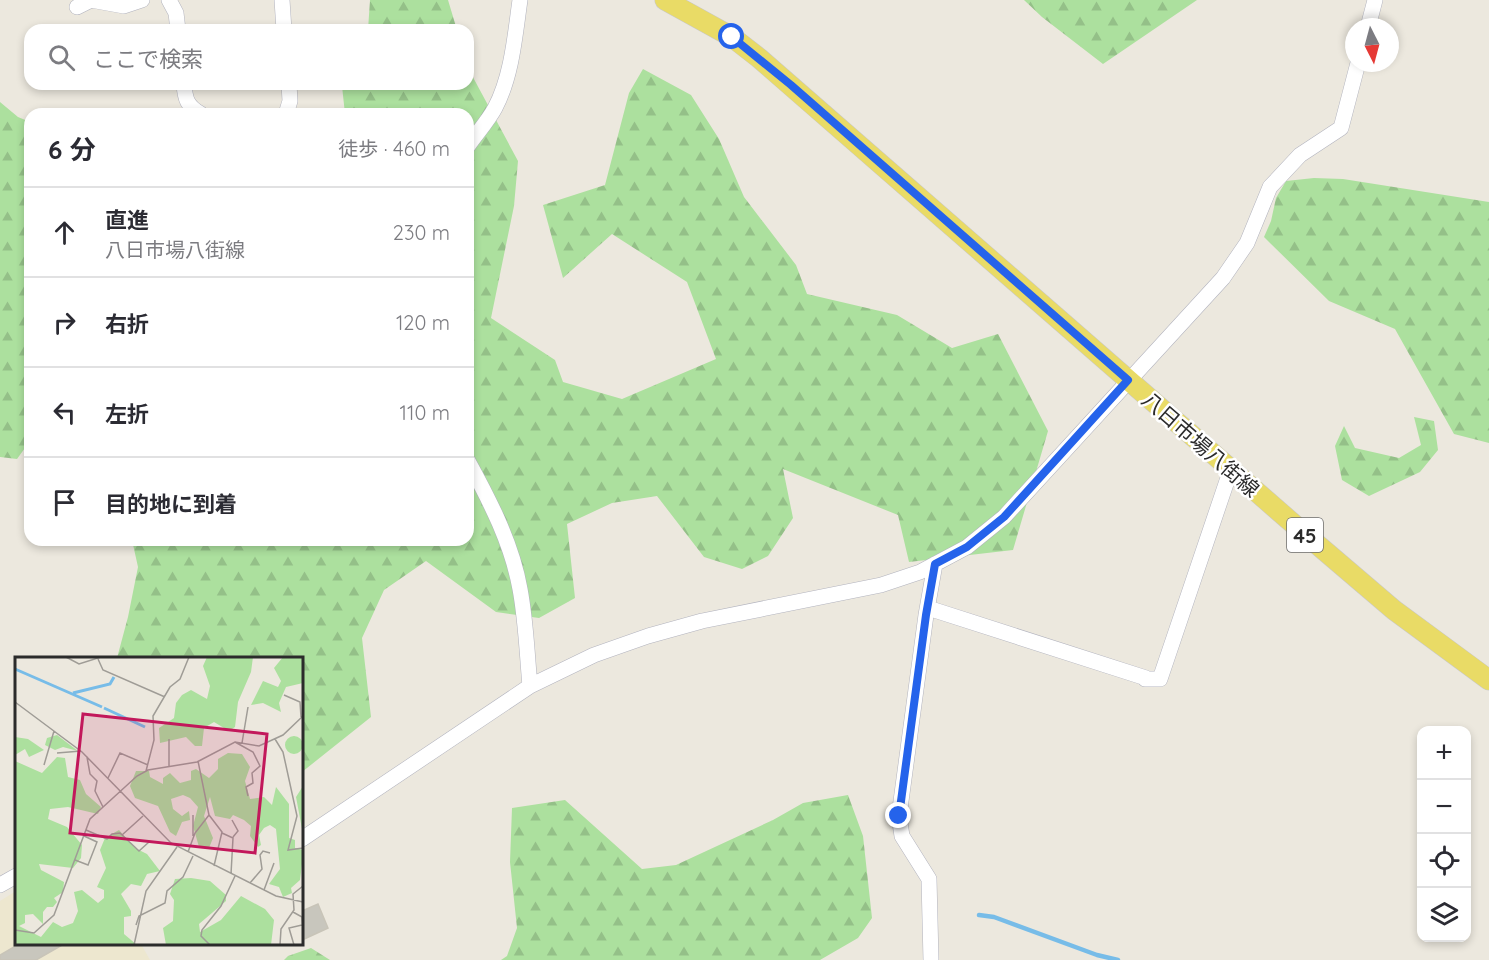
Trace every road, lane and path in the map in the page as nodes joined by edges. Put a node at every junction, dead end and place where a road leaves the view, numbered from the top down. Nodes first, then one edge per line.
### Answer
1 (142, 0) edge
2 (169, 0) edge
3 (282, 0) edge
4 (520, 0) edge
5 (665, 0) edge
6 (1375, 0) edge
7 (77, 8) dead end
8 (1370, 18) edge
9 (177, 24) edge
10 (284, 24) edge
11 (1356, 72) edge
12 (184, 90) edge
13 (289, 90) edge
14 (190, 108) edge
15 (288, 108) edge
16 (474, 138) edge
17 (1128, 380) junction
18 (1232, 470) junction
19 (474, 472) edge
20 (935, 564) junction
21 (928, 608) junction
22 (1489, 680) edge
23 (530, 686) junction
24 (303, 838) edge
25 (15, 877) edge
26 (0, 885) edge
27 (931, 960) edge

1 - 7 street
2 - 9 street
3 - 10 street
4 - 16 street
5 - 17 main road, 八日市場八街線 / 45
6 - 8 street
11 - 17 street
12 - 14 street
13 - 15 street
17 - 18 main road, 八日市場八街線 / 45
17 - 20 street
18 - 21 street
18 - 22 main road, 八日市場八街線 / 45
19 - 23 street
20 - 21 street
20 - 23 street
21 - 27 street
23 - 24 street
25 - 26 street

